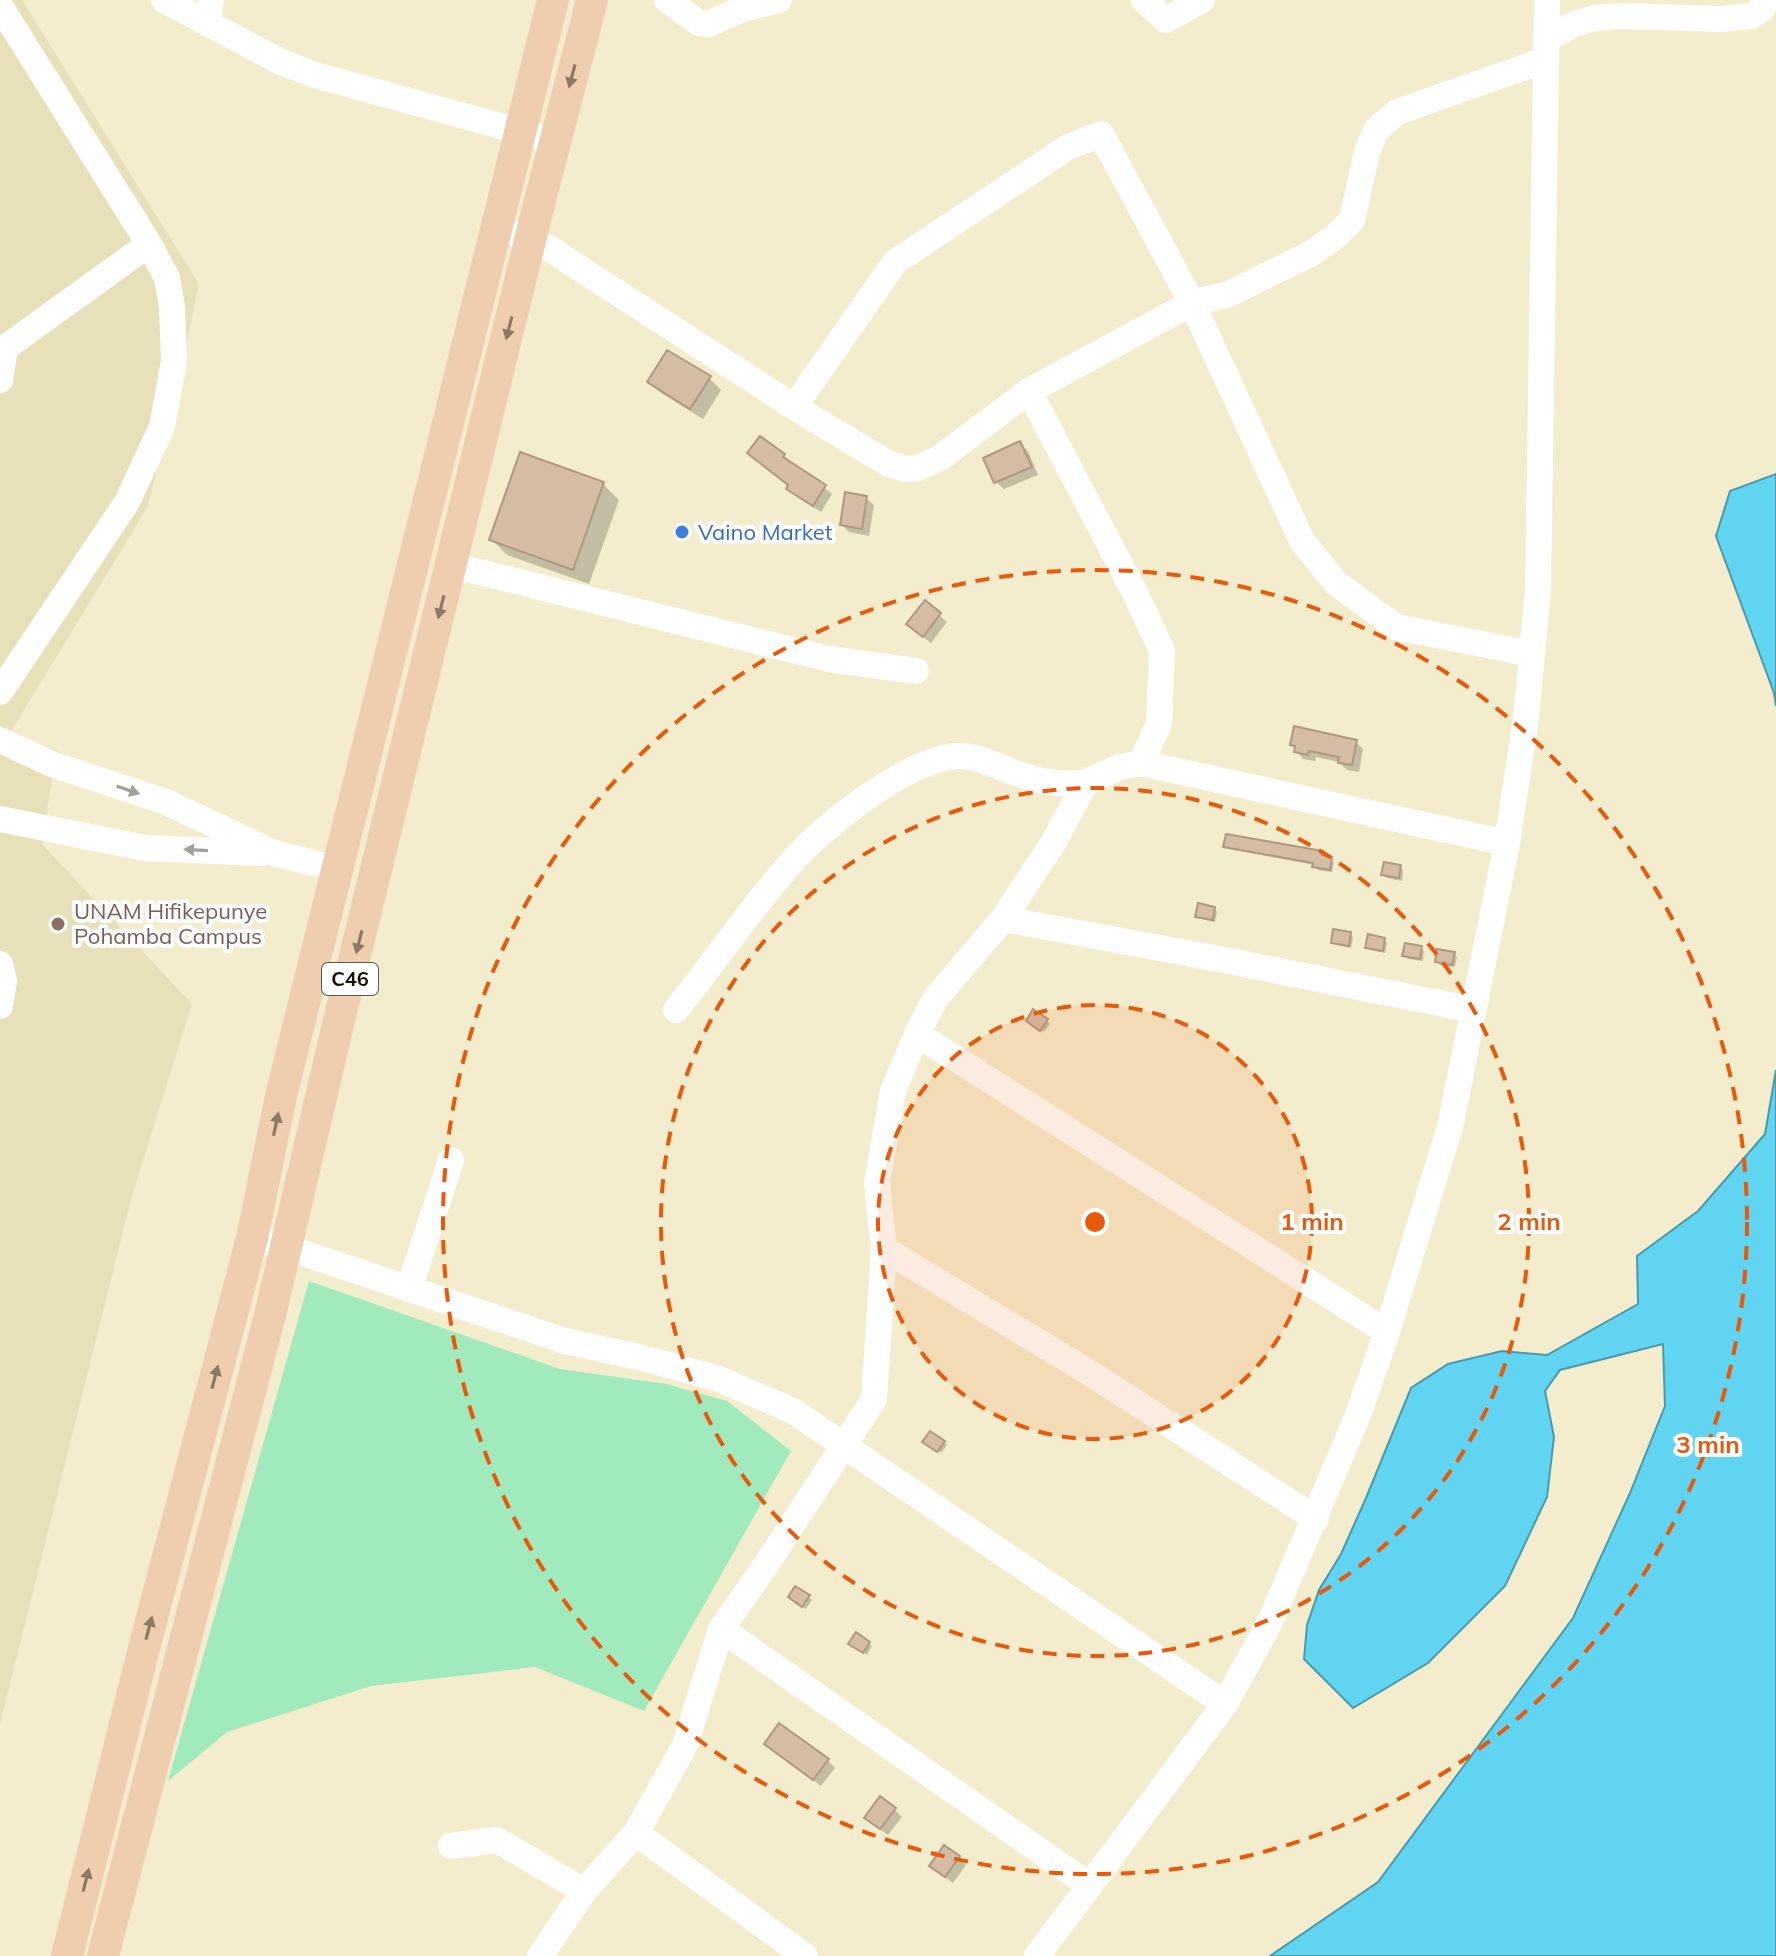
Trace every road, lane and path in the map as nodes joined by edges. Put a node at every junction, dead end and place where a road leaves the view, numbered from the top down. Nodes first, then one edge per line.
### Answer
1 (164, 0) edge
2 (553, 0) edge
3 (592, 0) edge
4 (667, 0) edge
5 (779, 0) edge
6 (1144, 0) edge
7 (1202, 0) edge
8 (1547, 0) edge
9 (1767, 0) edge
10 (0, 6) edge
11 (210, 12) edge
12 (1546, 50) junction
13 (521, 131) junction
14 (555, 141) junction
15 (497, 229) junction
16 (531, 238) junction
17 (149, 244) junction
18 (1192, 303) junction
19 (0, 380) edge
20 (1029, 391) junction
21 (794, 407) junction
22 (451, 565) junction
23 (1532, 654) junction
24 (916, 671) dead end
25 (0, 692) edge
26 (0, 740) edge
27 (1141, 763) junction
28 (1086, 782) junction
29 (0, 819) edge
30 (1507, 843) junction
31 (274, 853) junction
32 (337, 869) junction
33 (374, 881) junction
34 (1003, 919) junction
35 (0, 964) edge
36 (0, 1006) edge
37 (676, 1010) dead end
38 (1474, 1010) junction
39 (917, 1034) junction
40 (451, 1160) dead end
41 (252, 1238) junction
42 (285, 1247) junction
43 (884, 1249) junction
44 (409, 1289) junction
45 (1387, 1332) junction
46 (844, 1445) junction
47 (1316, 1519) junction
48 (721, 1629) junction
49 (1225, 1704) junction
50 (636, 1833) junction
51 (451, 1846) dead end
52 (1090, 1886) junction
53 (584, 1891) junction
54 (67, 1956) edge
55 (103, 1956) edge
56 (540, 1956) edge
57 (805, 1956) edge
58 (1037, 1956) edge

1 - 11 street
2 - 13 main road, C46
3 -> 14 main road, C46
4 - 5 street
6 - 7 street
8 - 12 street
9 - 12 street
10 - 17 street
11 - 13 street
12 - 18 street
12 - 23 street
13 - 14 street
13 - 15 main road, C46
14 - 16 main road, C46
15 - 16 street
15 - 32 main road, C46
16 - 21 street
16 -> 22 main road, C46
17 - 19 street
17 - 25 street
18 - 20 street
18 - 21 street
18 - 23 street
20 - 21 street
20 - 27 street
22 - 24 street
22 -> 33 main road, C46
23 - 30 street
26 -> 31 street
27 - 28 street
27 - 30 street
28 - 34 street
28 - 37 street
31 -> 29 street
30 - 38 street
31 - 32 street
32 - 33 main road
41 -> 32 main road, C46
33 -> 42 main road, C46
34 - 38 street
34 - 39 street
35 - 36 street
38 - 45 street
39 - 43 street
39 - 45 street
40 - 44 street
41 - 42 street
54 -> 41 main road, C46
42 - 44 street
42 - 55 main road, C46
43 - 46 street
43 - 47 street
44 - 46 street
45 - 47 street
46 - 48 street
46 - 49 street
47 - 49 street
48 - 50 street
48 - 52 street
49 - 52 street
50 - 53 street
50 - 57 street
51 - 53 street
52 - 58 street
53 - 56 street

